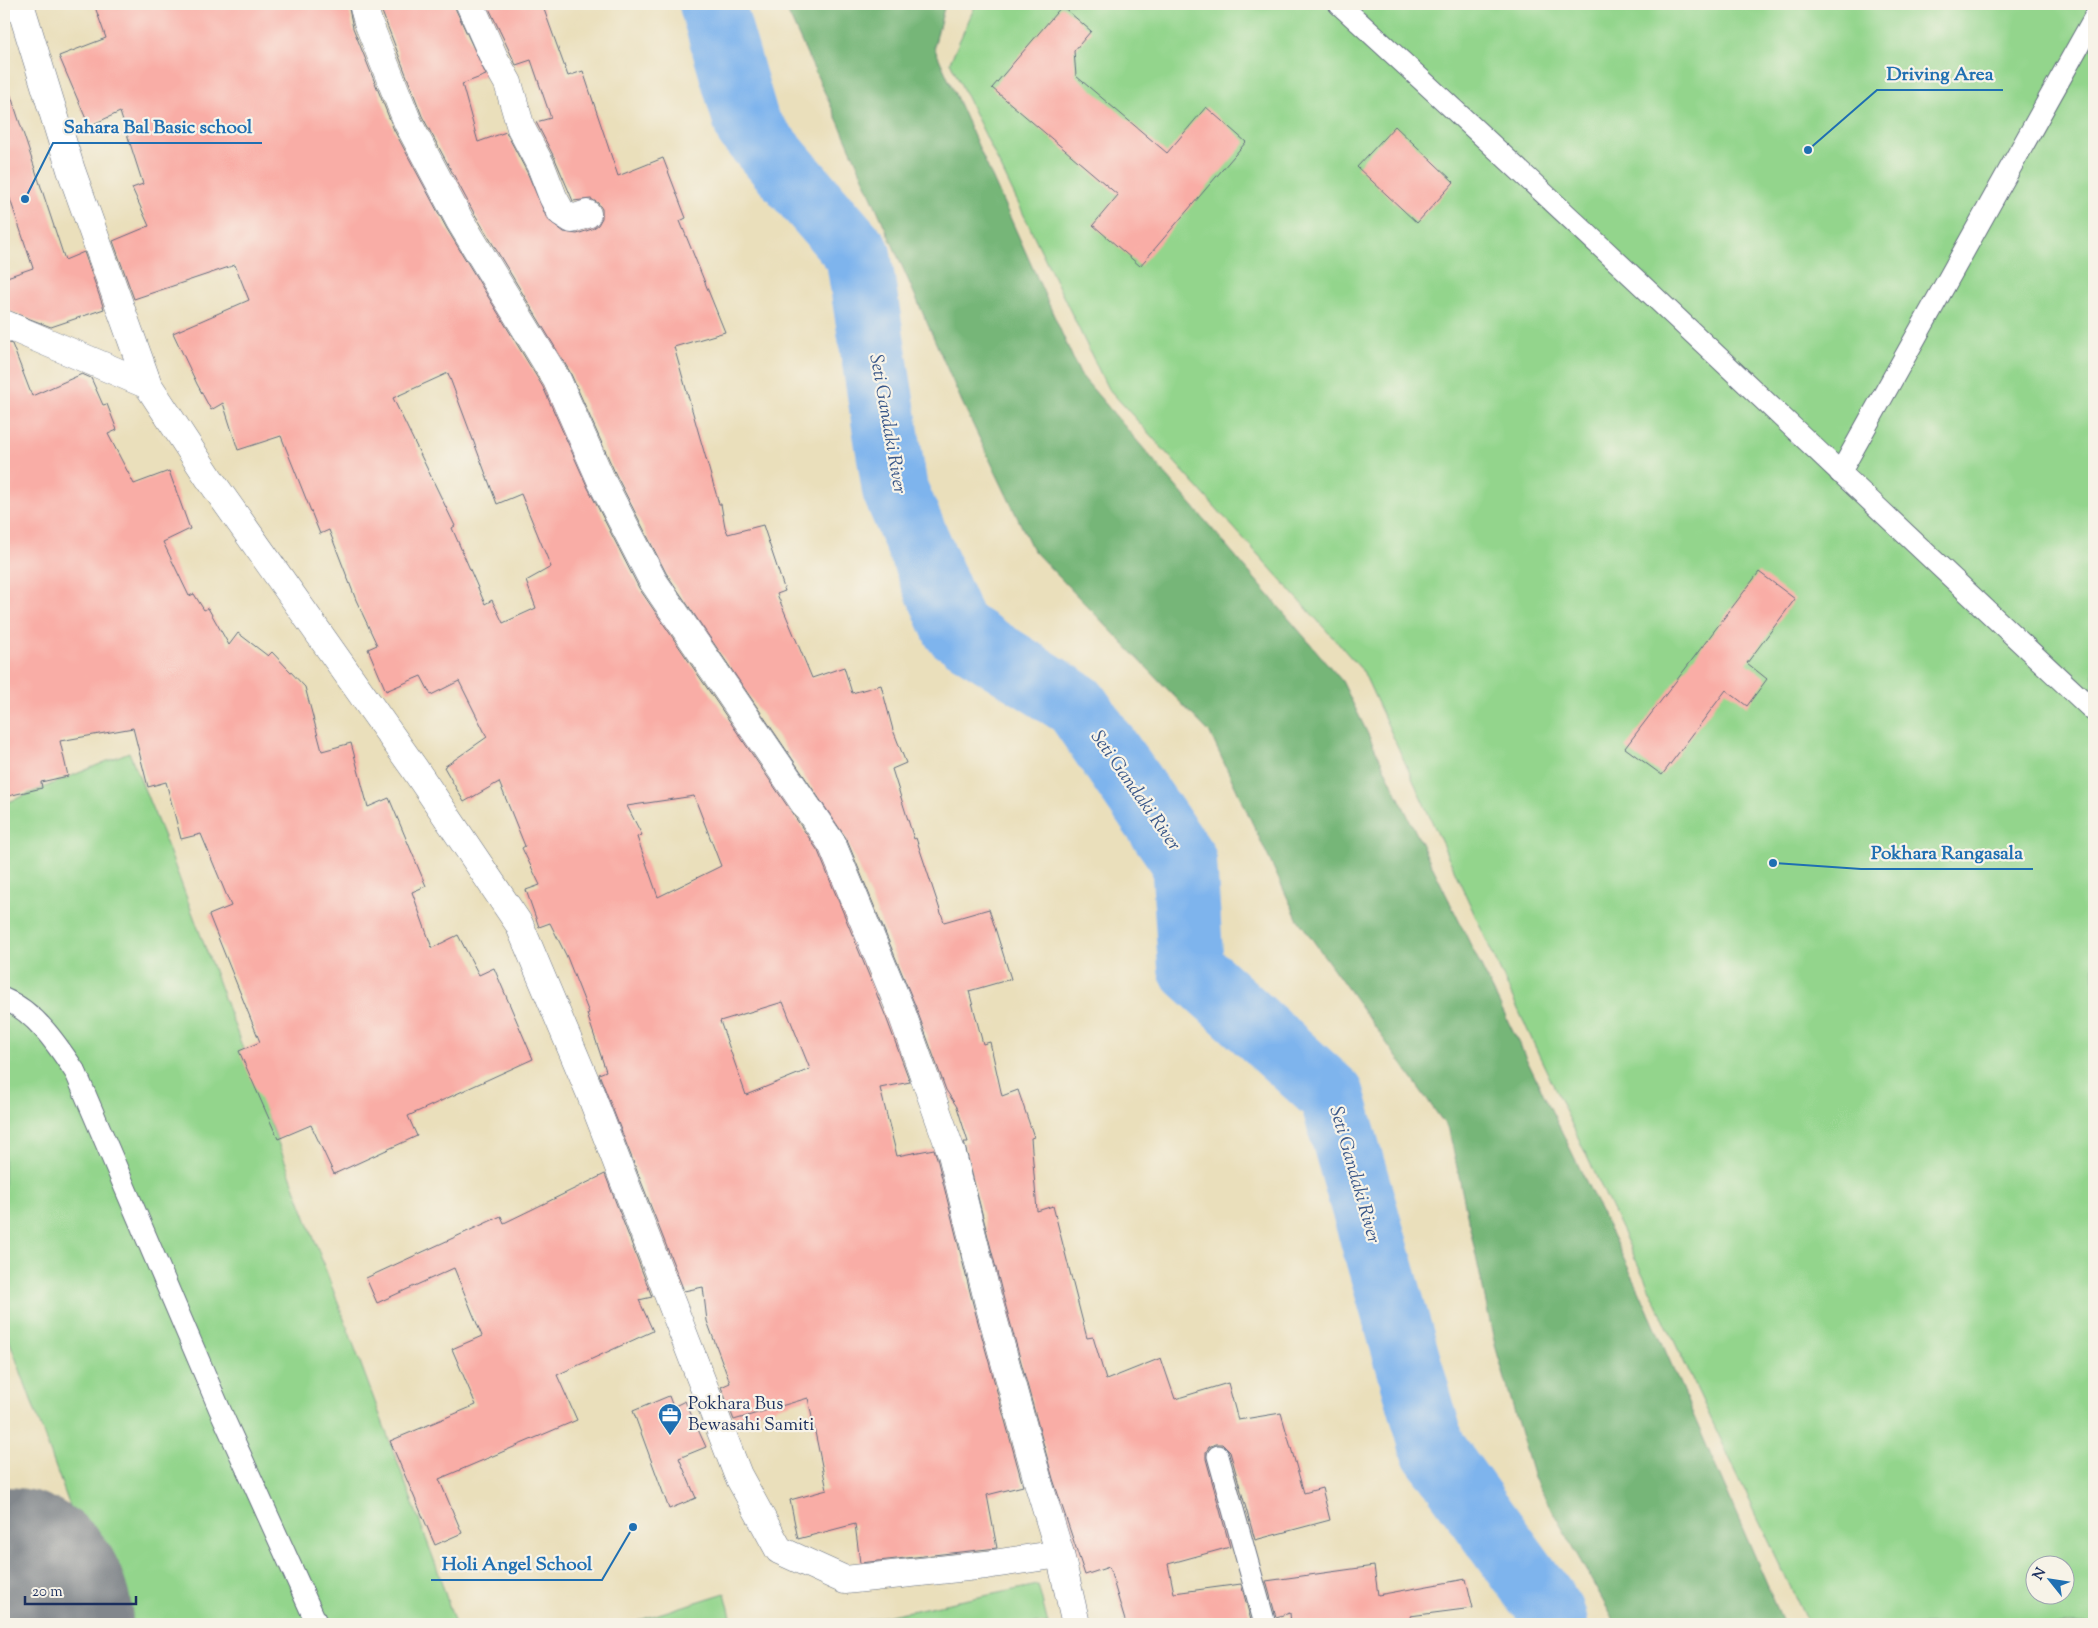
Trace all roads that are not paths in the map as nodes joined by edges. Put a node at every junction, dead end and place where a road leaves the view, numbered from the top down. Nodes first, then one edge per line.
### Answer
1 (20, 4) edge
2 (363, 4) edge
3 (470, 4) edge
4 (1339, 4) edge
5 (2094, 18) edge
6 (587, 214) dead end
7 (4, 324) edge
8 (148, 385) junction
9 (1840, 473) junction
10 (2094, 711) edge
11 (4, 999) edge
12 (1218, 1456) dead end
13 (1060, 1554) junction
14 (317, 1624) edge
15 (1076, 1624) edge
16 (1265, 1624) edge

1 - 8 street
2 - 13 street
3 - 6 street
4 - 9 lane
5 - 9 lane
7 - 8 street
8 - 13 street
9 - 10 lane
11 - 14 lane
12 - 16 lane
13 - 15 street

